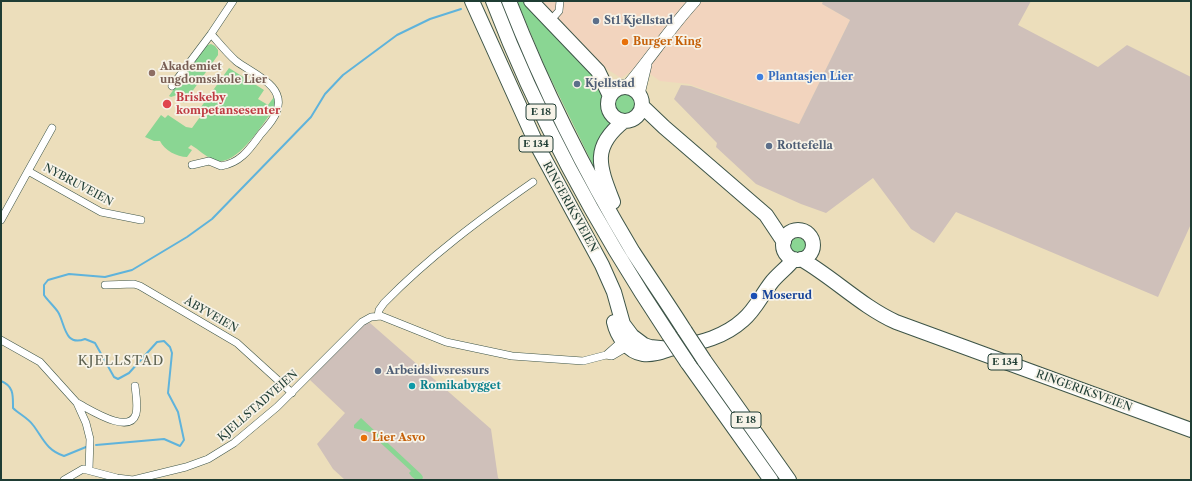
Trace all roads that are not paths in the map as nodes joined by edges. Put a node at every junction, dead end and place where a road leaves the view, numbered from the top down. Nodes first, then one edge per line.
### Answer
1 (233, 1) edge
2 (472, 1) edge
3 (488, 1) edge
4 (509, 1) edge
5 (531, 1) edge
6 (560, 1) edge
7 (695, 1) edge
8 (495, 8) edge
9 (550, 22) junction
10 (211, 34) junction
11 (647, 63) junction
12 (598, 71) junction
13 (172, 86) dead end
14 (624, 87) junction
15 (610, 96) junction
16 (641, 100) junction
17 (630, 120) junction
18 (664, 127) junction
19 (52, 128) dead end
20 (192, 164) dead end
21 (28, 171) junction
22 (533, 182) dead end
23 (766, 215) junction
24 (1, 220) edge
25 (141, 220) dead end
26 (795, 231) junction
27 (784, 245) junction
28 (634, 252) junction
29 (802, 256) junction
30 (771, 283) junction
31 (105, 285) dead end
32 (378, 316) junction
33 (1, 340) edge
34 (628, 341) junction
35 (135, 386) dead end
36 (292, 393) junction
37 (77, 403) junction
38 (1191, 430) edge
39 (88, 469) junction
40 (64, 480) edge
41 (771, 480) edge
42 (789, 480) edge

1 - 10 street
2 - 34 highway, RINGERIKSVEIEN / E 134
3 - 8 highway, E 18
4 - 28 highway, E 18
5 - 9 highway
6 - 9 street
7 - 11 main road
8 - 41 highway, E 18, bridge
9 - 12 highway
10 - 13 street
10 - 20 street
11 - 14 main road
11 - 16 main road
12 - 14 highway
12 - 15 highway
14 - 15 highway
14 - 16 highway
15 - 17 highway
16 - 17 highway, E 18
16 - 18 highway
17 - 18 highway
17 - 28 highway, E 18
18 - 23 highway
19 - 21 street, NYBRUVEIEN
21 - 24 street, NYBRUVEIEN
21 - 25 street, NYBRUVEIEN
22 - 32 street
23 - 26 highway
23 - 27 highway
26 - 27 highway, E 134
26 - 29 highway, E 134
27 - 29 highway, E 134
27 - 30 highway, RINGERIKSVEIEN / E 134
28 - 42 highway, E 18, bridge
29 - 30 highway, RINGERIKSVEIEN / E 134
29 - 38 highway, RINGERIKSVEIEN / E 134
30 - 34 highway, RINGERIKSVEIEN / E 134
31 - 36 street, ÅBYVEIEN
32 - 34 street
32 - 36 street, KJELLSTADVEIEN
33 - 37 street
35 - 37 street
36 - 39 street, KJELLSTADVEIEN
37 - 39 street
39 - 40 street

